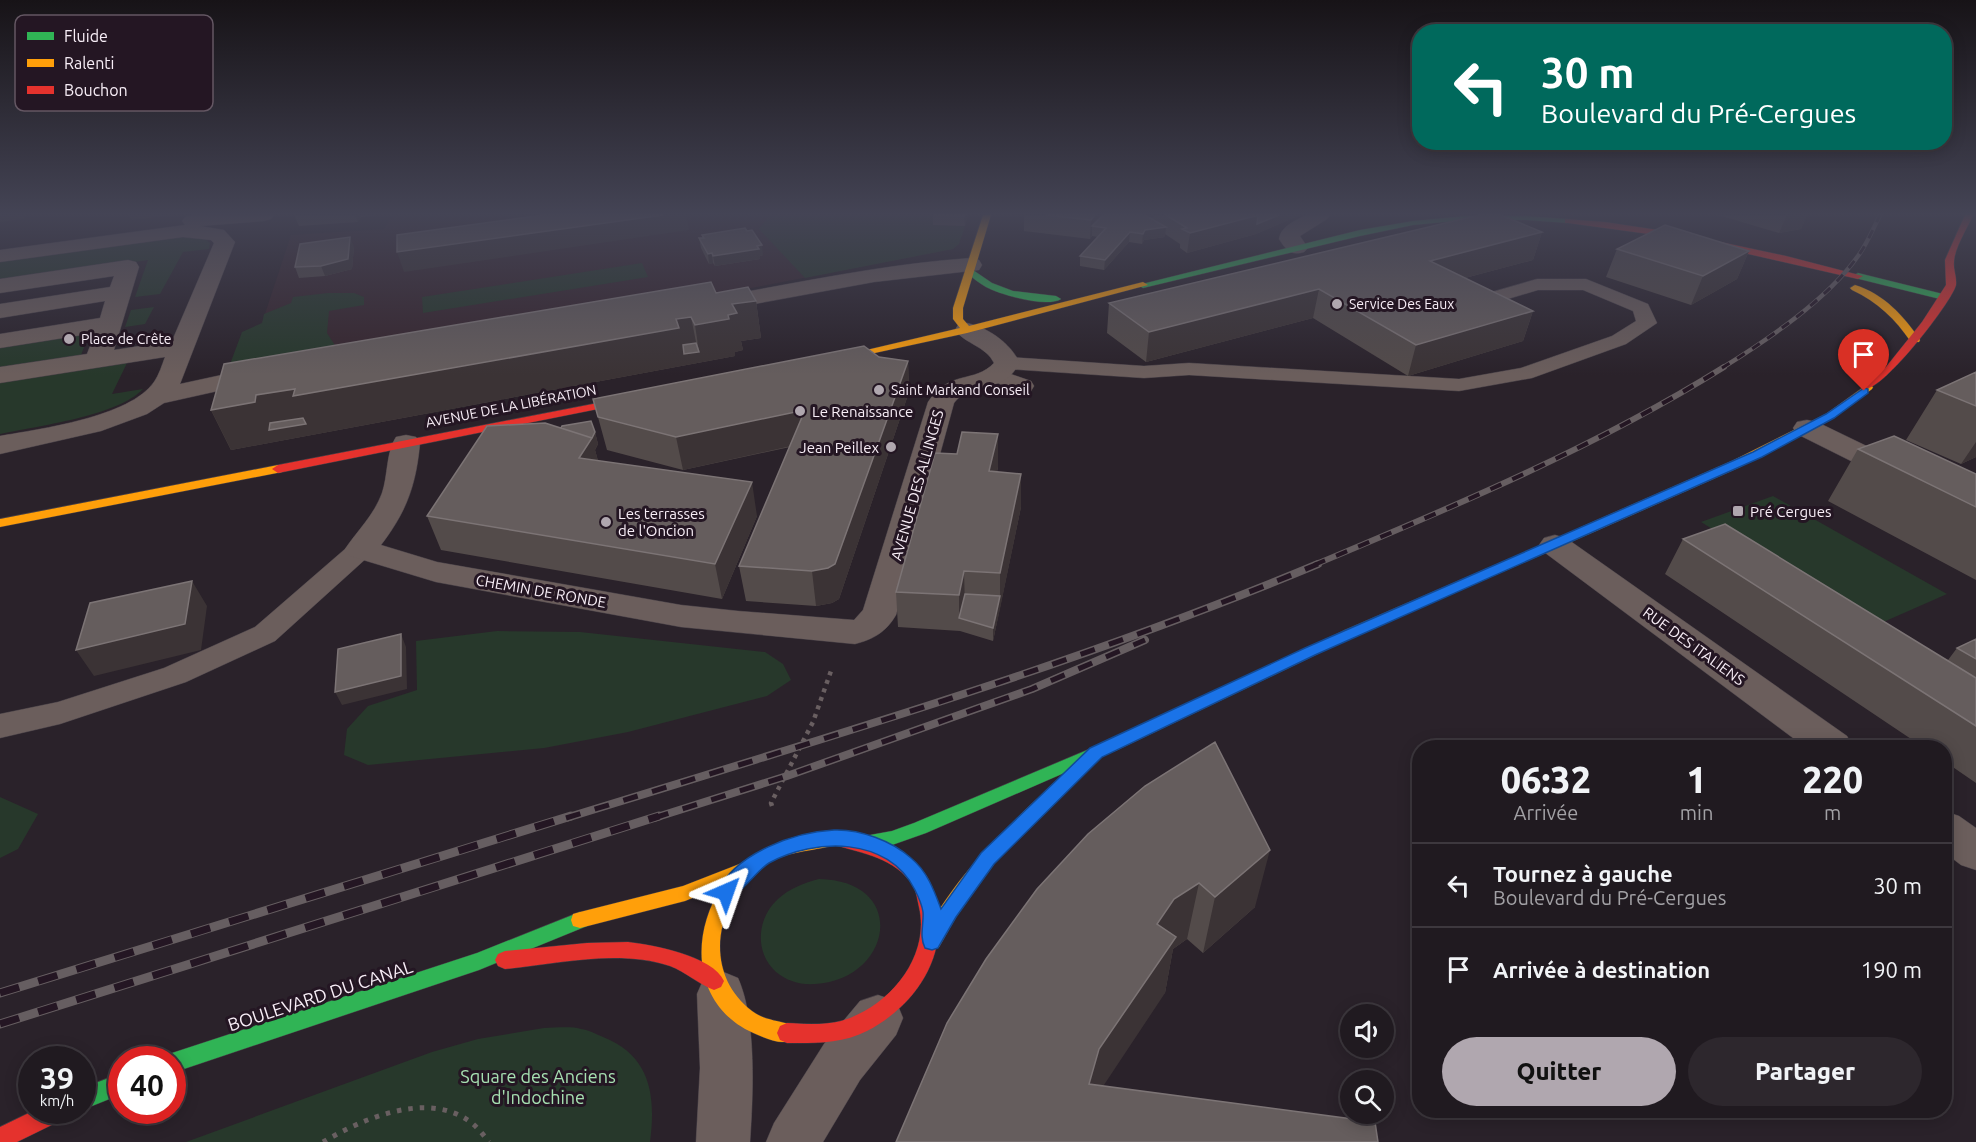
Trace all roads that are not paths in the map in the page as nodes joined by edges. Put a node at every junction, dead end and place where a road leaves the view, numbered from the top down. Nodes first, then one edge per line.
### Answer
1 (119, 268) edge
2 (128, 268) edge
3 (216, 268) edge
4 (930, 268) edge
5 (971, 268) joint
6 (1212, 268) edge
7 (1797, 268) edge
8 (1848, 268) edge
9 (1856, 268) edge
10 (1945, 268) edge
11 (1896, 271) dead end
12 (0, 286) edge
13 (1953, 287) junction
14 (120, 292) junction
15 (1099, 295) junction
16 (1468, 305) edge
17 (685, 309) edge
18 (0, 311) edge
19 (111, 323) junction
20 (967, 330) junction
21 (1915, 340) junction
22 (0, 342) edge
23 (183, 347) junction
24 (99, 360) junction
25 (814, 365) edge
26 (285, 370) edge
27 (1009, 374) junction
28 (0, 375) edge
29 (657, 395) edge
30 (156, 397) junction
31 (1807, 428) junction
32 (406, 443) junction
33 (0, 445) edge
34 (1976, 511) edge
35 (0, 523) edge
36 (1555, 544) junction
37 (361, 549) junction
38 (843, 633) joint
39 (0, 726) edge
40 (1823, 740) edge
41 (1096, 753) junction
42 (1952, 834) edge
43 (865, 842) junction
44 (1976, 852) edge
45 (749, 868) junction
46 (932, 942) junction
47 (479, 961) junction
48 (717, 987) junction
49 (882, 1013) junction
50 (186, 1058) edge
51 (30, 1124) edge
52 (0, 1139) edge
53 (723, 1142) edge
54 (793, 1142) edge

1 - 12 street
2 - 14 street
3 - 23 street
4 - 17 street
5 - 15 main road
5 - 20 main road
6 - 15 main road
7 - 21 main road
8 - 13 main road
9 - 11 main road
10 - 13 main road
13 - 21 main road
14 - 18 street
14 - 19 street
15 - 20 main road
16 - 27 lane
19 - 22 street
19 - 24 street
20 - 25 main road
20 - 27 street
21 - 31 main road
23 - 24 street
23 - 30 street
24 - 28 street
26 - 30 street
27 - 38 street, AVENUE DES ALLINGES
29 - 32 main road, AVENUE DE LA LIBÉRATION
30 - 33 street
31 - 34 street
31 - 36 main road
32 - 35 main road, AVENUE DE LA LIBÉRATION
32 - 37 street
36 - 40 street, RUE DES ITALIENS
36 - 41 main road
37 - 38 street, CHEMIN DE RONDE
37 - 39 lane
41 - 43 main road
41 - 46 main road
42 - 44 street
43 - 45 main road
43 - 46 main road
45 - 47 main road, BOULEVARD DU CANAL
45 - 48 main road
46 - 49 main road
47 - 48 main road, BOULEVARD DU CANAL
47 - 50 main road, BOULEVARD DU CANAL
48 - 49 main road
48 - 53 street
49 - 54 street
51 - 52 main road

